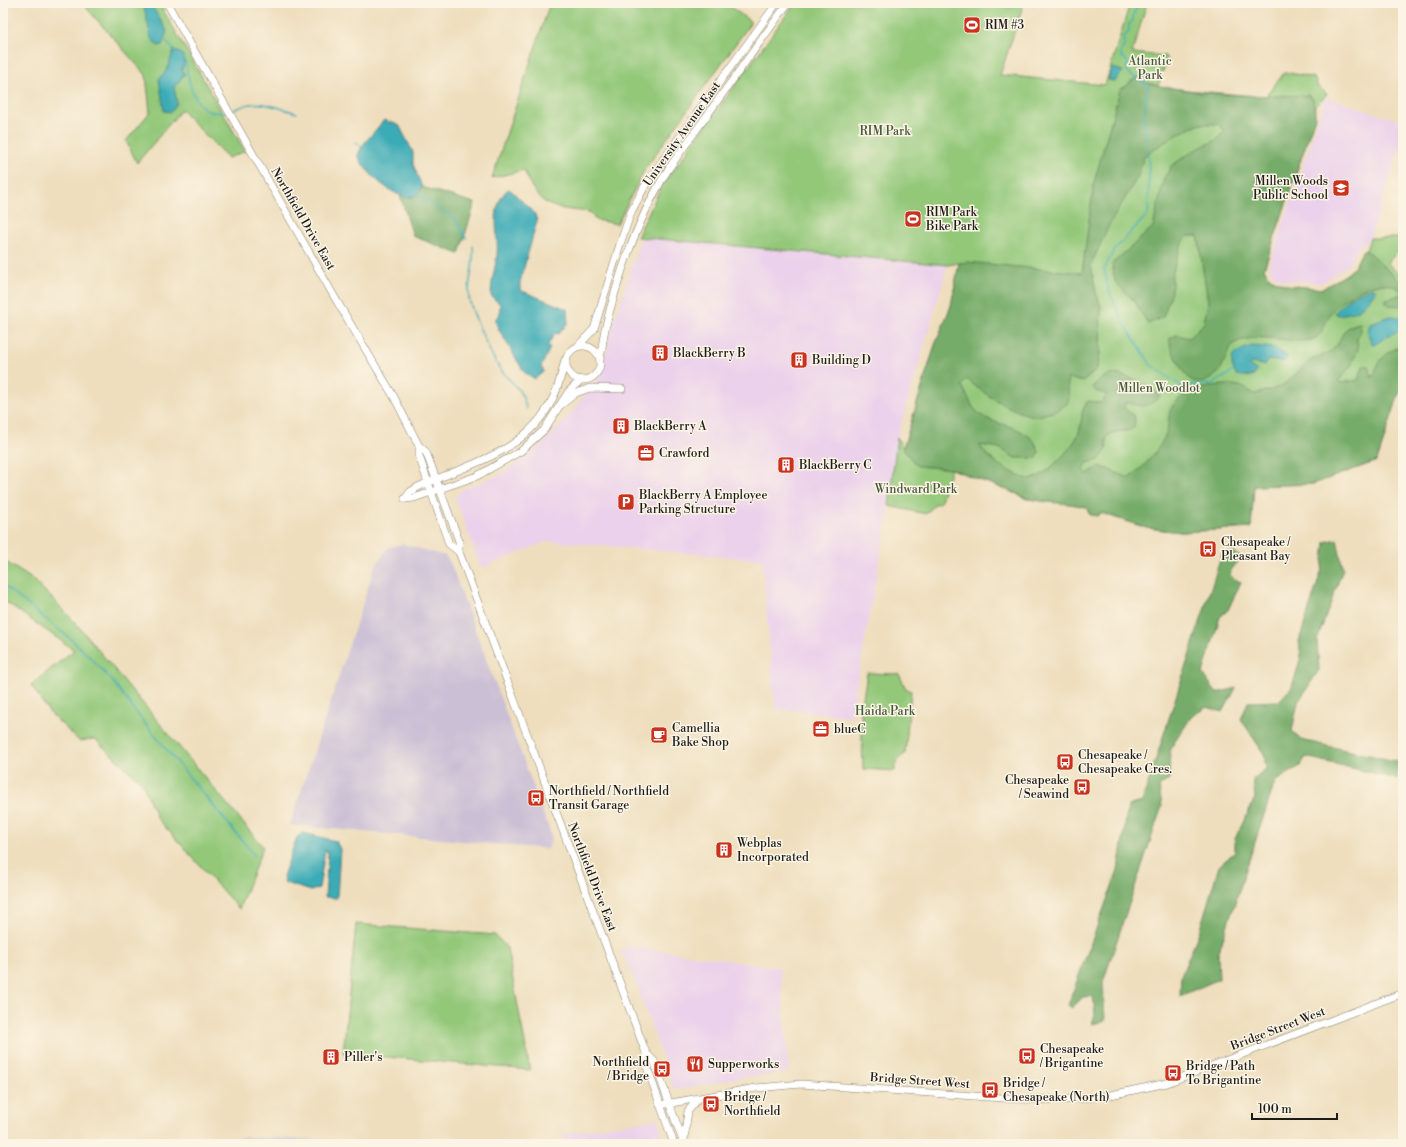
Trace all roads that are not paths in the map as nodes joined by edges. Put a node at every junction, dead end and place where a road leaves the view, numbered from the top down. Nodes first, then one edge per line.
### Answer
1 (167, 3) edge
2 (777, 3) edge
3 (788, 3) edge
4 (578, 346) junction
5 (600, 359) junction
6 (565, 360) junction
7 (582, 380) junction
8 (622, 389) dead end
9 (557, 409) junction
10 (419, 446) junction
11 (436, 479) junction
12 (428, 482) junction
13 (440, 489) junction
14 (431, 492) junction
15 (459, 552) junction
16 (1403, 993) edge
17 (646, 1053) junction
18 (698, 1099) junction
19 (669, 1104) junction
20 (660, 1105) junction
21 (684, 1143) edge
22 (674, 1144) edge

1 - 10 main road, Northfield Drive East
2 - 4 main road, University Avenue East
3 - 5 main road, University Avenue East
4 - 5 main road
4 - 6 main road
5 - 7 main road
6 - 7 main road
6 - 11 main road
7 - 9 main road
8 - 9 main road
9 - 13 main road
10 - 11 main road, Northfield Drive East
10 - 12 main road, Northfield Drive East
11 - 12 main road
11 - 13 main road, Northfield Drive East
12 - 14 main road, Northfield Drive East
12 - 14 main road
13 - 14 main road
13 - 15 main road, Northfield Drive East
14 - 15 main road, Northfield Drive East
15 - 17 main road, Northfield Drive East
16 - 18 main road, Bridge Street West
17 - 19 main road, Northfield Drive East
17 - 20 main road, Northfield Drive East
18 - 19 main road, Bridge Street West
18 - 21 main road
19 - 20 main road, Bridge Street West
19 - 21 main road, Northfield Drive East
20 - 22 main road, Northfield Drive East

